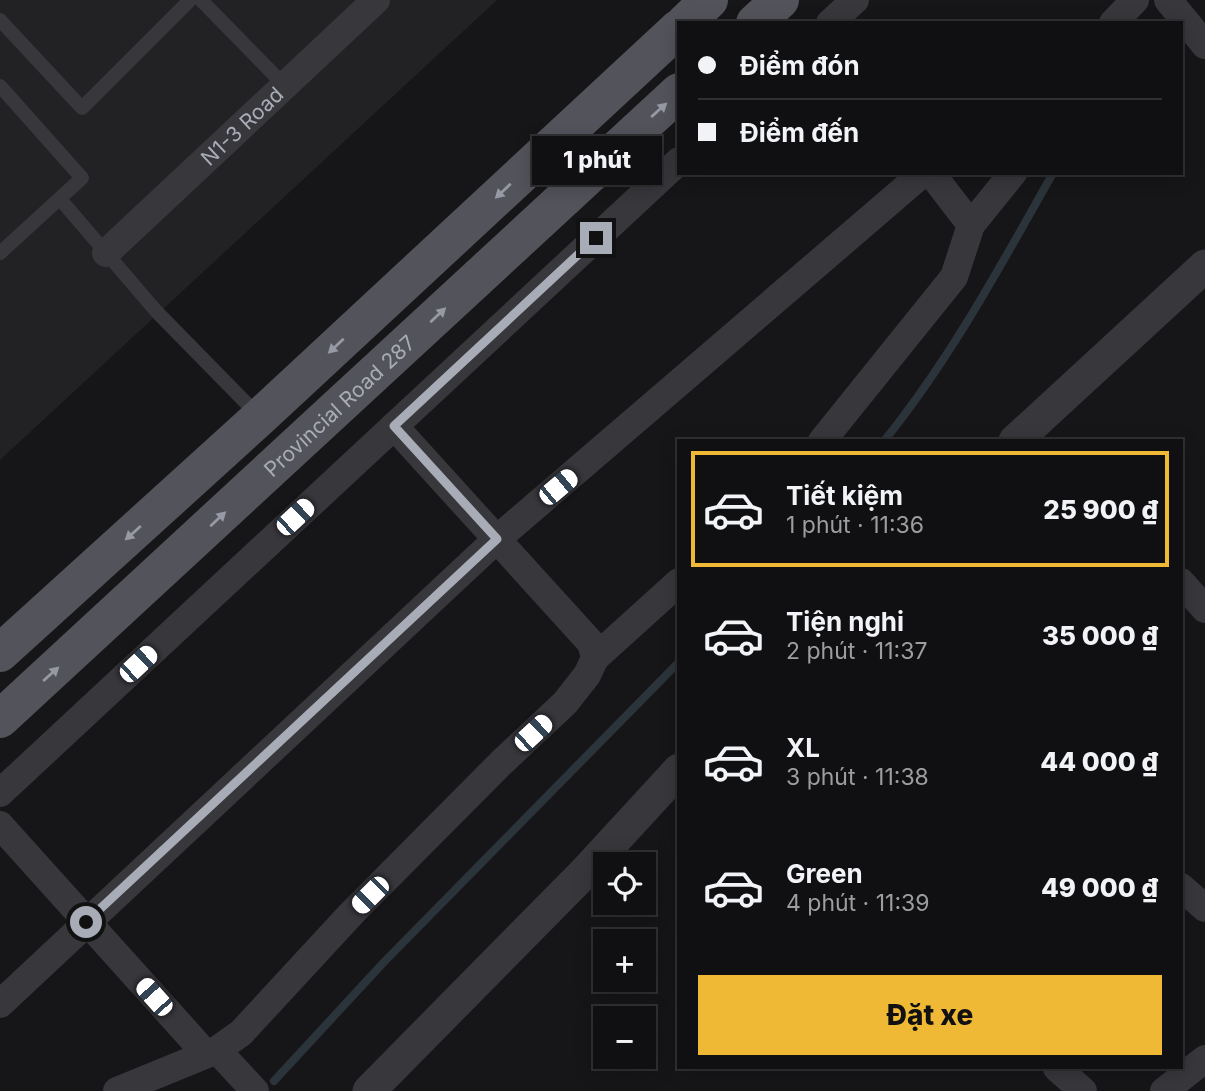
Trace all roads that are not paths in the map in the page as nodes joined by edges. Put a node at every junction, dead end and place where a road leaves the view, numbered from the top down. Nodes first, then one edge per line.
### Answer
1 (190, 0) edge
2 (201, 0) edge
3 (376, 0) edge
4 (709, 0) edge
5 (780, 0) edge
6 (855, 0) edge
7 (1136, 0) edge
8 (1168, 0) edge
9 (0, 20) edge
10 (687, 21) edge
11 (757, 21) edge
12 (832, 21) edge
13 (1115, 21) edge
14 (677, 30) edge
15 (1205, 45) edge
16 (0, 86) edge
17 (285, 86) junction
18 (677, 94) edge
19 (677, 163) edge
20 (921, 175) edge
21 (933, 175) edge
22 (1011, 175) edge
23 (60, 199) junction
24 (971, 225) junction
25 (0, 253) edge
26 (106, 253) junction
27 (1205, 266) edge
28 (260, 417) junction
29 (394, 426) junction
30 (1033, 435) edge
31 (824, 439) edge
32 (497, 539) junction
33 (677, 584) edge
34 (1183, 584) edge
35 (1205, 609) edge
36 (0, 653) edge
37 (595, 658) junction
38 (0, 719) edge
39 (677, 772) edge
40 (0, 793) edge
41 (0, 825) edge
42 (1183, 889) edge
43 (1205, 908) edge
44 (86, 922) junction
45 (0, 1004) edge
46 (211, 1052) junction
47 (1205, 1059) edge
48 (1058, 1069) edge
49 (117, 1091) edge
50 (255, 1091) edge
51 (369, 1091) edge
52 (1083, 1091) edge
53 (1164, 1091) edge

1 - 9 lane
2 - 17 lane
3 - 17 street, N1-3 Road
4 - 10 main road
5 - 11 main road
6 - 12 street
7 - 13 street
8 - 15 street
14 -> 28 main road
16 - 23 lane
17 - 26 street, N1-3 Road
38 -> 18 main road, Provincial Road 287
19 - 29 street
20 - 32 street
21 - 24 street
22 - 24 street
23 - 25 lane
23 - 26 lane
24 - 31 street
26 - 28 lane
27 - 30 street
28 -> 36 main road
29 - 32 street
29 - 40 street
32 - 37 street
32 - 44 street
33 - 37 street
34 - 35 street
37 - 46 street
39 - 51 street
41 - 44 street
42 - 43 street
44 - 45 street
44 - 46 street
46 - 49 street
46 - 50 street
47 - 53 street
48 - 52 street

